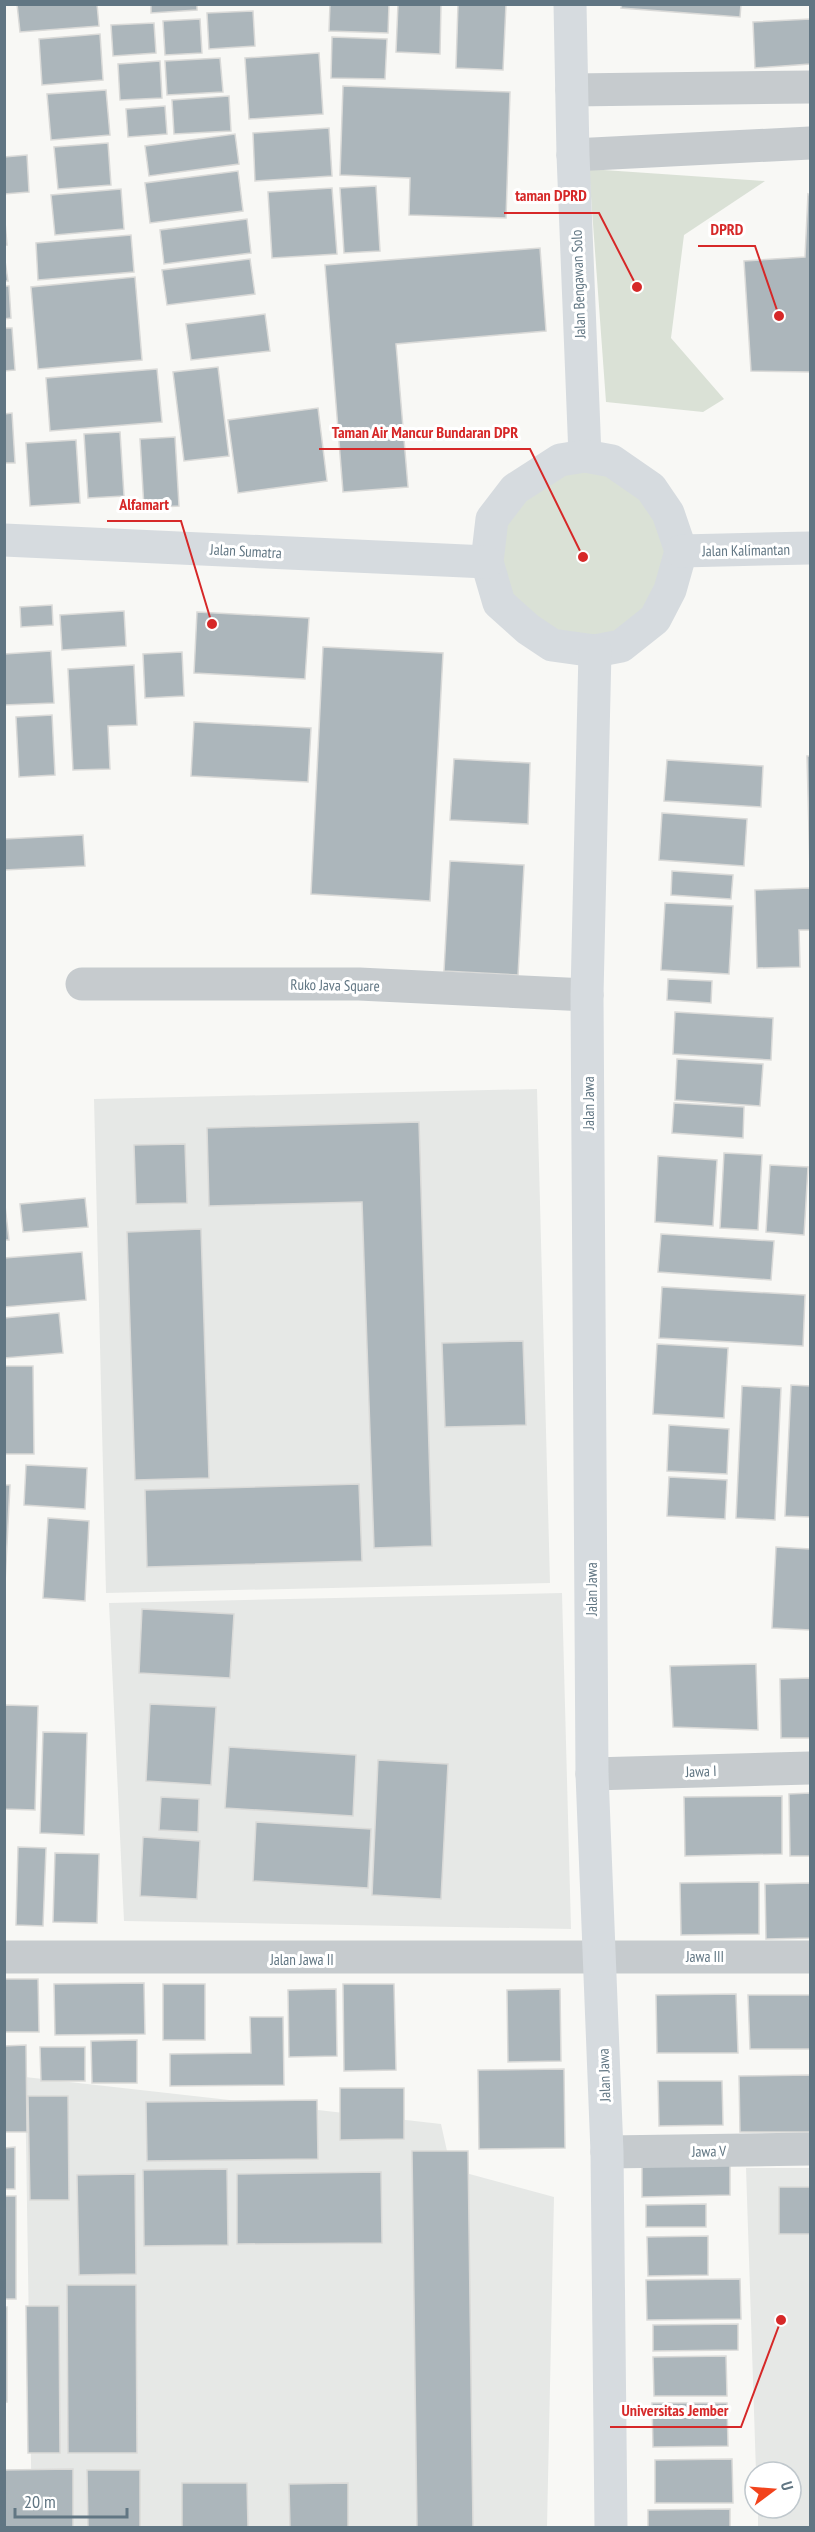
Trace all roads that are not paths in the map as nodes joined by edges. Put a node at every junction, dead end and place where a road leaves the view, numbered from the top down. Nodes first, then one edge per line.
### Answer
1 (570, 4) edge
2 (810, 87) edge
3 (572, 90) junction
4 (810, 142) edge
5 (573, 154) junction
6 (585, 456) junction
7 (4, 540) edge
8 (810, 548) edge
9 (681, 551) junction
10 (487, 562) junction
11 (595, 651) junction
12 (82, 984) dead end
13 (587, 995) junction
14 (810, 1768) edge
15 (592, 1774) junction
16 (600, 1956) junction
17 (4, 1957) edge
18 (810, 1957) edge
19 (810, 2150) edge
20 (607, 2152) junction
21 (611, 2528) edge

1 - 3 main road, Jalan Bengawan Solo
2 - 3 street
3 - 5 main road, Jalan Bengawan Solo
4 - 5 street
5 - 6 main road, Jalan Bengawan Solo
6 - 9 main road
6 - 10 main road
7 - 10 main road, Jalan Sumatra
8 - 9 main road, Jalan Kalimantan
9 - 11 main road
10 - 11 main road
11 - 13 main road, Jalan Jawa
12 - 13 street, Ruko Java Square
13 - 15 main road, Jalan Jawa
14 - 15 street, Jawa I
15 - 16 main road, Jalan Jawa
16 - 17 street, Jalan Jawa II
16 - 18 street, Jawa III
16 - 20 main road, Jalan Jawa
19 - 20 street, Jawa V
20 - 21 main road, Jalan Jawa

